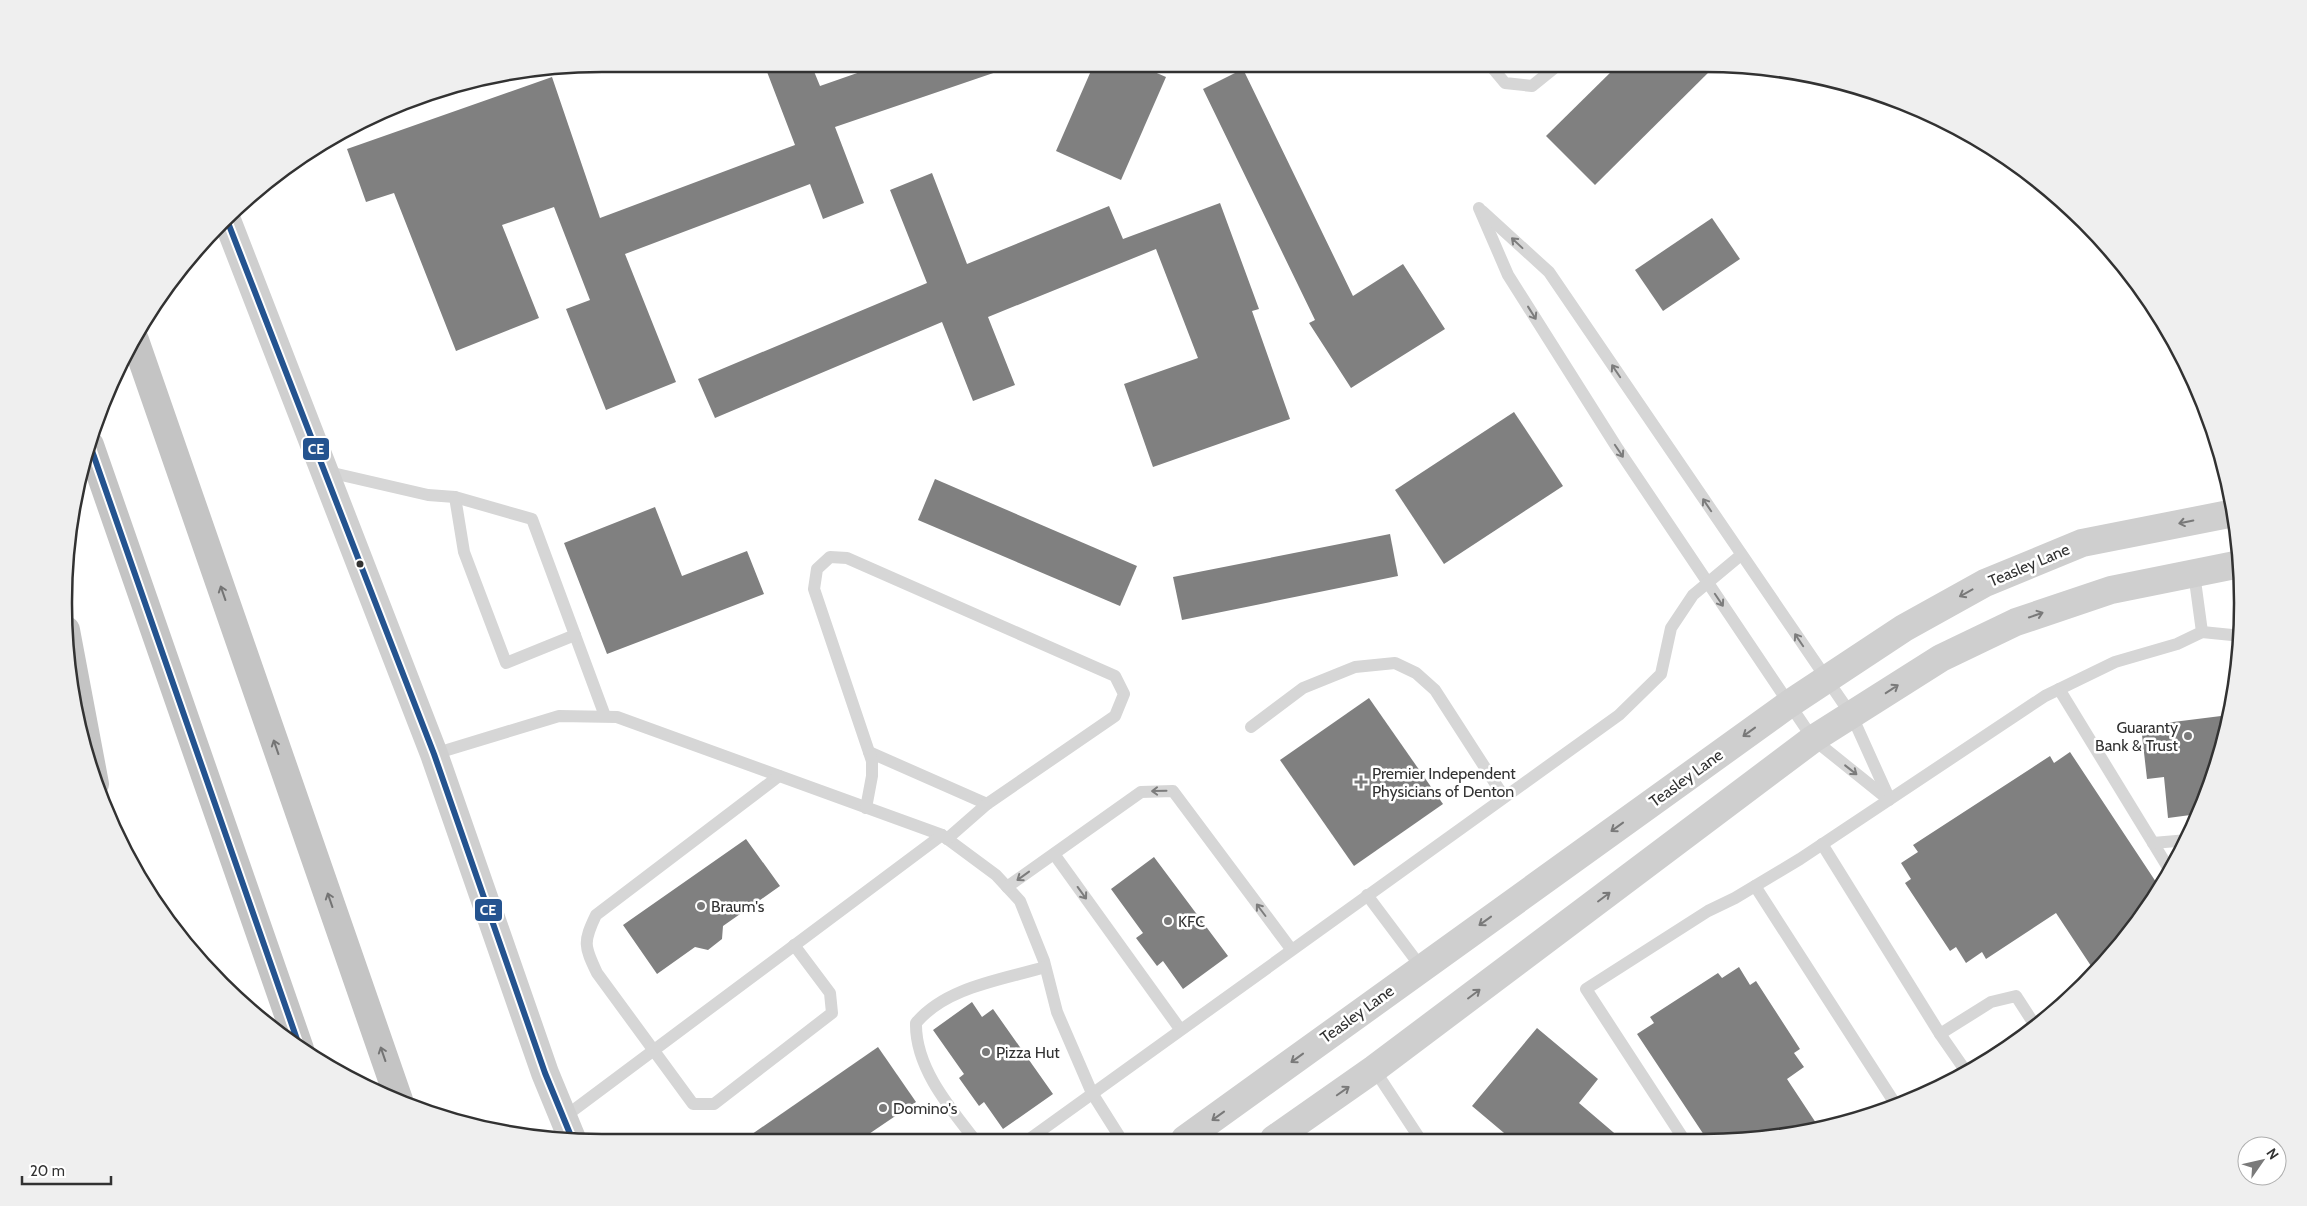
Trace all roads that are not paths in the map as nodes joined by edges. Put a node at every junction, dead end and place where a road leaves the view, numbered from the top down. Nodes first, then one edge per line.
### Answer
1 (1496, 72) edge
2 (1549, 72) edge
3 (230, 227) edge
4 (138, 349) edge
5 (94, 456) edge
6 (324, 470) junction
7 (455, 497) junction
8 (2226, 510) edge
9 (1741, 555) junction
10 (2233, 565) edge
11 (2194, 573) junction
12 (1706, 582) junction
13 (2202, 632) junction
14 (576, 635) junction
15 (2233, 635) edge
16 (1826, 680) junction
17 (2059, 690) junction
18 (1789, 704) junction
19 (605, 716) junction
20 (1852, 716) junction
21 (1251, 727) dead end
22 (1813, 739) junction
23 (869, 752) junction
24 (434, 754) junction
25 (778, 776) junction
26 (1504, 796) junction
27 (1889, 800) junction
28 (987, 804) junction
29 (866, 808) junction
30 (944, 837) junction
31 (2178, 841) edge
32 (2153, 843) junction
33 (1822, 844) junction
34 (1054, 854) junction
35 (2166, 863) edge
36 (1755, 886) junction
37 (1007, 887) junction
38 (1367, 895) junction
39 (794, 945) junction
40 (1291, 949) junction
41 (1045, 967) junction
42 (1421, 968) junction
43 (2032, 1020) edge
44 (1180, 1029) junction
45 (1940, 1034) junction
46 (295, 1035) edge
47 (654, 1050) junction
48 (1962, 1066) edge
49 (1374, 1069) junction
50 (396, 1091) edge
51 (1092, 1093) junction
52 (1892, 1099) edge
53 (568, 1129) edge
54 (970, 1134) edge
55 (1036, 1134) edge
56 (1117, 1134) edge
57 (1192, 1134) edge
58 (1281, 1134) edge
59 (1417, 1134) edge
60 (1680, 1134) edge

1 - 2 lane
3 - 6 main road
50 -> 4 highway
5 - 46 highway
6 - 7 lane
6 - 24 main road
7 - 14 lane
7 - 14 lane
8 -> 16 main road, Teasley Lane
9 - 12 lane
9 -> 12 lane
16 -> 9 lane
10 - 11 main road
11 - 13 lane
20 -> 11 main road
12 -> 18 lane
12 - 26 lane
13 - 15 lane
13 - 17 lane
14 - 19 lane
16 - 18 main road, Teasley Lane
16 - 20 lane
17 - 27 lane
17 - 32 lane
18 - 22 lane
18 -> 42 main road, Teasley Lane
19 - 24 lane
19 - 25 lane
20 - 22 main road
20 - 27 lane
21 - 26 lane
22 -> 27 lane
49 -> 22 main road
23 - 28 lane
23 - 28 lane
23 - 29 lane
24 - 53 main road
25 - 29 lane
25 - 47 lane
26 - 38 lane
27 - 33 lane
28 - 30 lane
29 - 30 lane
30 - 37 lane
30 - 39 lane
31 - 32 lane
32 - 35 lane
33 - 36 lane
33 - 45 lane
34 -> 37 lane
40 -> 34 lane
34 -> 44 lane
36 - 52 lane
36 - 60 lane
37 - 41 lane
38 - 40 lane
38 - 42 lane
39 - 47 lane
39 - 47 lane
40 - 44 lane
41 - 51 lane
41 - 54 lane
42 -> 57 main road, Teasley Lane
43 - 45 lane
44 - 51 lane
45 - 48 lane
47 - 53 lane
58 -> 49 main road
49 - 59 lane
51 - 55 lane
51 - 56 lane

